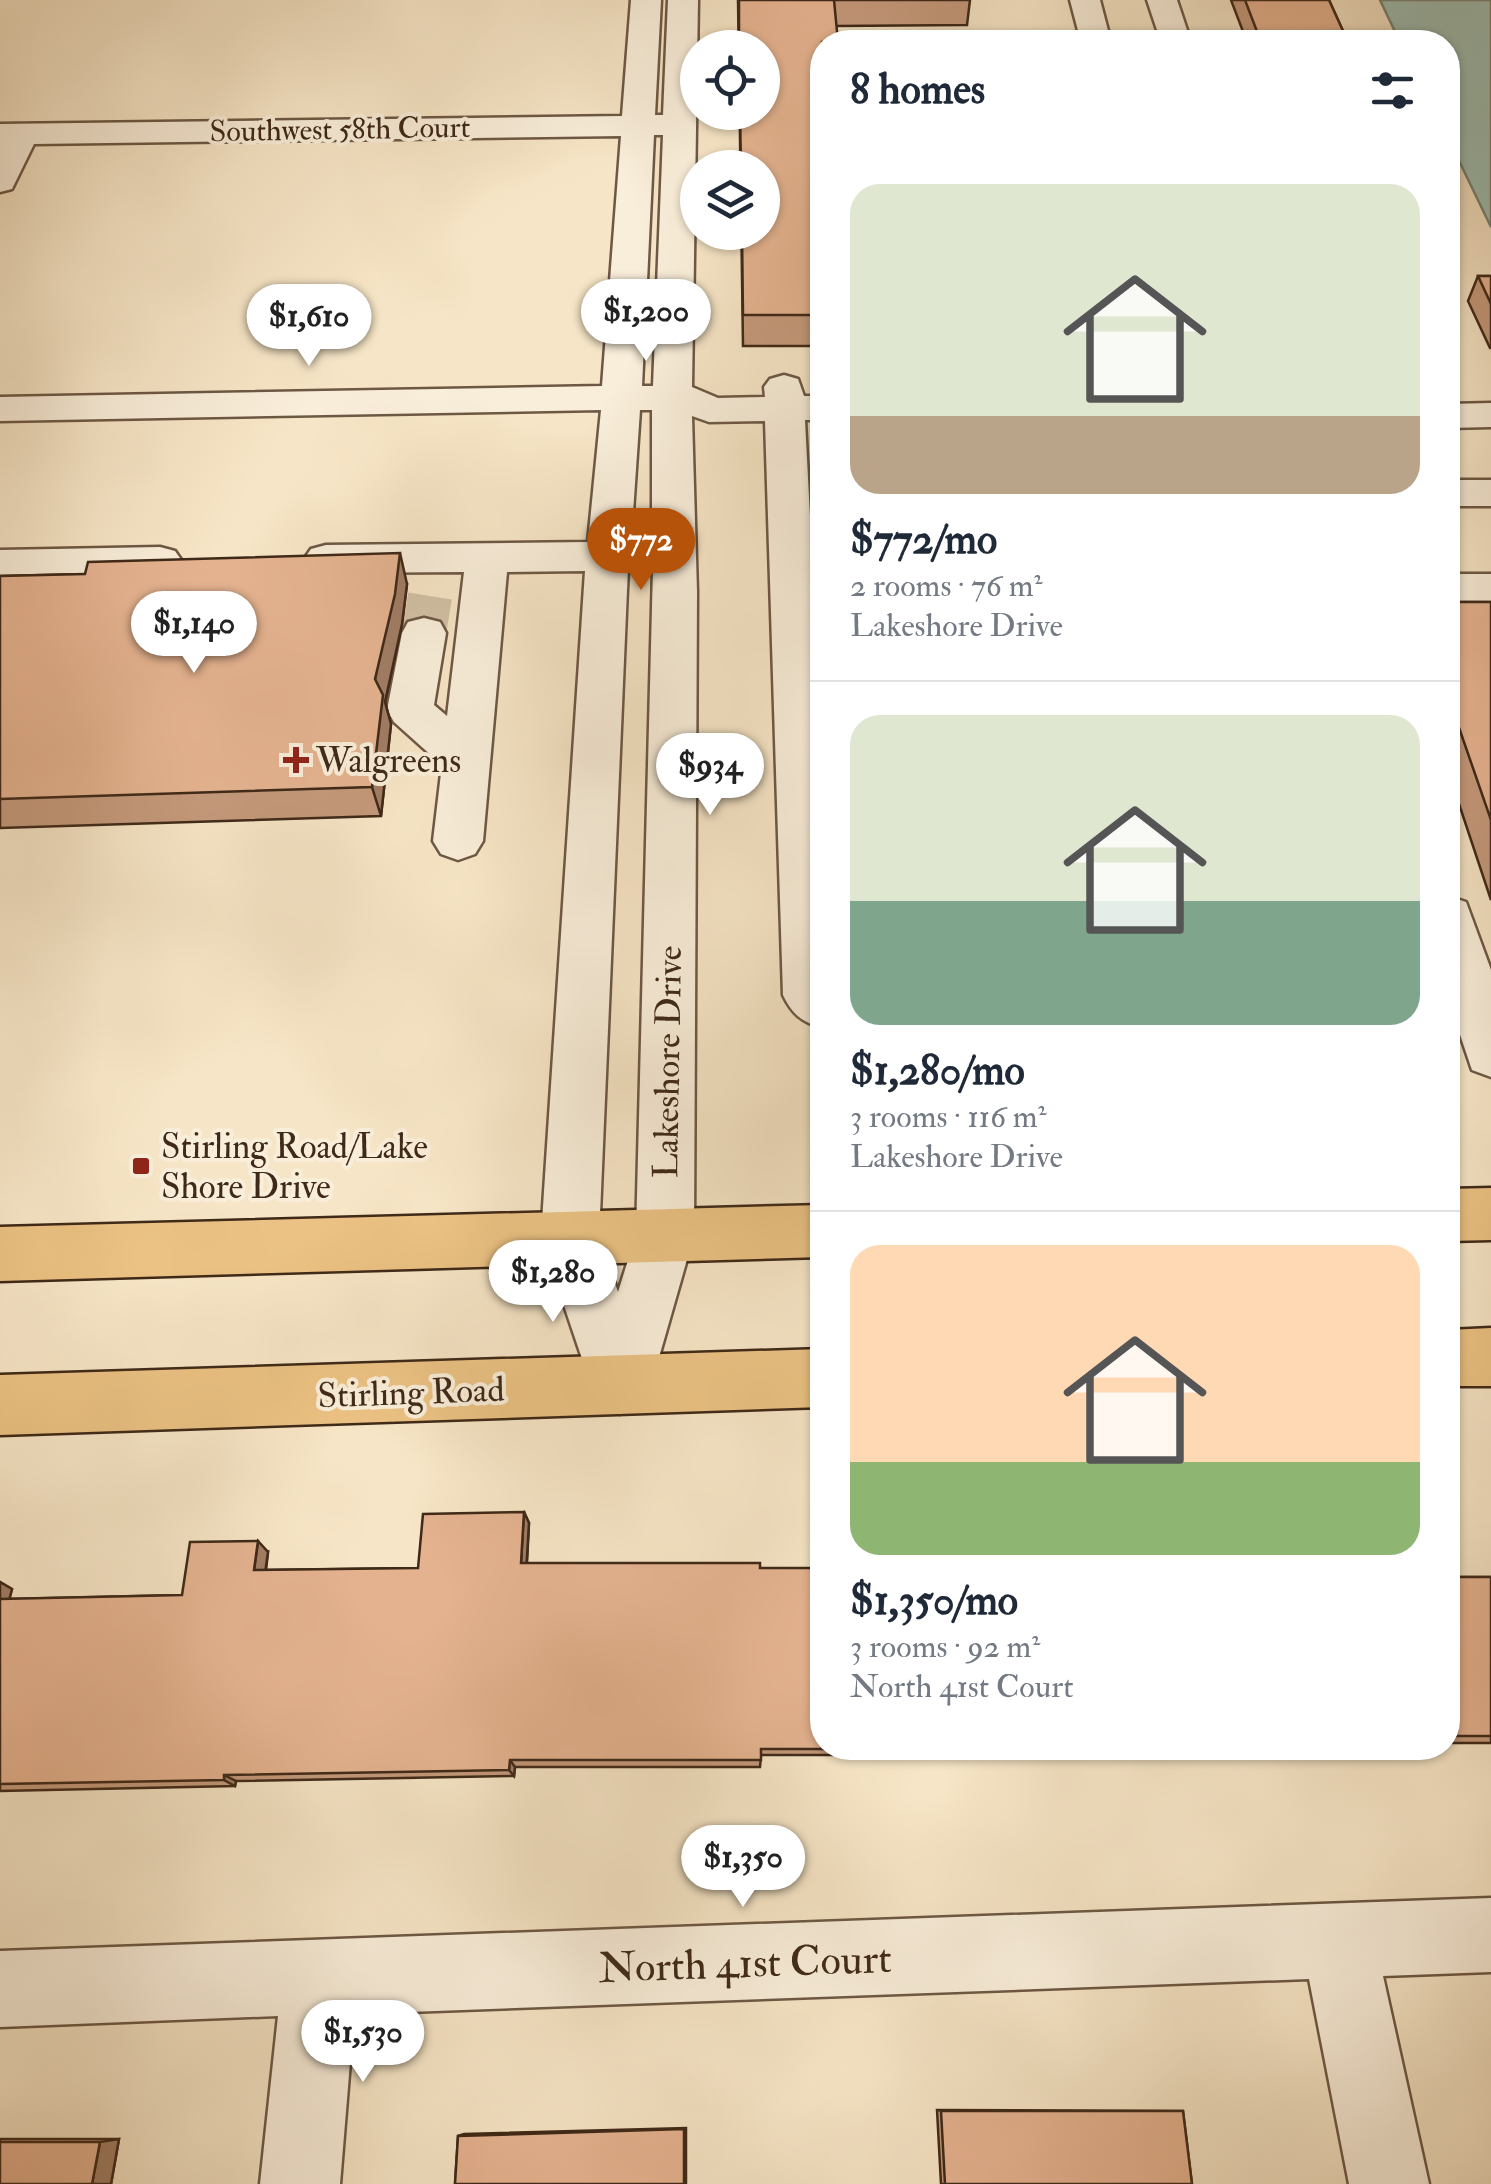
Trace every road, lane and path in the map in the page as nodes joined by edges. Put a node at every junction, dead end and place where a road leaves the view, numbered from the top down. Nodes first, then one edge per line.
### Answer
1 (646, 0) edge
2 (683, 0) edge
3 (1084, 0) edge
4 (1162, 0) edge
5 (1093, 30) edge
6 (1172, 30) edge
7 (679, 125) junction
8 (638, 126) junction
9 (11, 134) edge
10 (0, 182) edge
11 (619, 398) junction
12 (683, 398) junction
13 (805, 404) edge
14 (0, 409) edge
15 (1491, 415) edge
16 (1460, 416) edge
17 (1491, 492) edge
18 (1460, 493) edge
19 (673, 556) junction
20 (608, 557) junction
21 (292, 560) edge
22 (195, 561) edge
23 (486, 561) junction
24 (0, 564) edge
25 (1460, 589) edge
26 (1491, 589) edge
27 (466, 760) junction
28 (458, 841) dead end
29 (1460, 954) edge
30 (810, 996) edge
31 (1490, 1050) edge
32 (1491, 1214) edge
33 (1460, 1215) edge
34 (810, 1231) edge
35 (664, 1235) junction
36 (570, 1237) junction
37 (0, 1254) edge
38 (1491, 1357) edge
39 (1460, 1358) edge
40 (810, 1378) edge
41 (620, 1385) junction
42 (0, 1405) edge
43 (1491, 1935) edge
44 (1338, 1942) junction
45 (320, 1976) junction
46 (0, 1990) edge
47 (300, 2184) edge
48 (1388, 2184) edge

1 - 8 street
2 - 7 street, Lakeshore Drive
3 - 5 street
4 - 6 street
7 - 8 street, Southwest 58th Court
7 - 12 street, Lakeshore Drive
8 - 9 street, Southwest 58th Court
8 - 11 street
9 - 10 street
11 - 12 street
11 - 14 street
11 - 20 street
12 - 13 street
12 - 19 street, Lakeshore Drive
13 - 30 street
15 - 16 street
17 - 18 street
19 - 20 street
19 - 35 street, Lakeshore Drive
20 - 23 street
20 - 36 street
21 - 23 street
22 - 24 street
23 - 27 street
23 - 27 street
25 - 26 street
27 - 28 street
29 - 31 street
32 - 33 main road
34 - 35 main road
35 - 36 main road
35 - 41 street, Lakeshore Drive
36 - 37 main road
36 - 41 street
38 - 39 main road
40 - 41 main road, Stirling Road
41 - 42 main road, Stirling Road
43 - 44 street, North 41st Court
44 - 45 street, North 41st Court
44 - 48 street
45 - 46 street, North 41st Court
45 - 47 street

